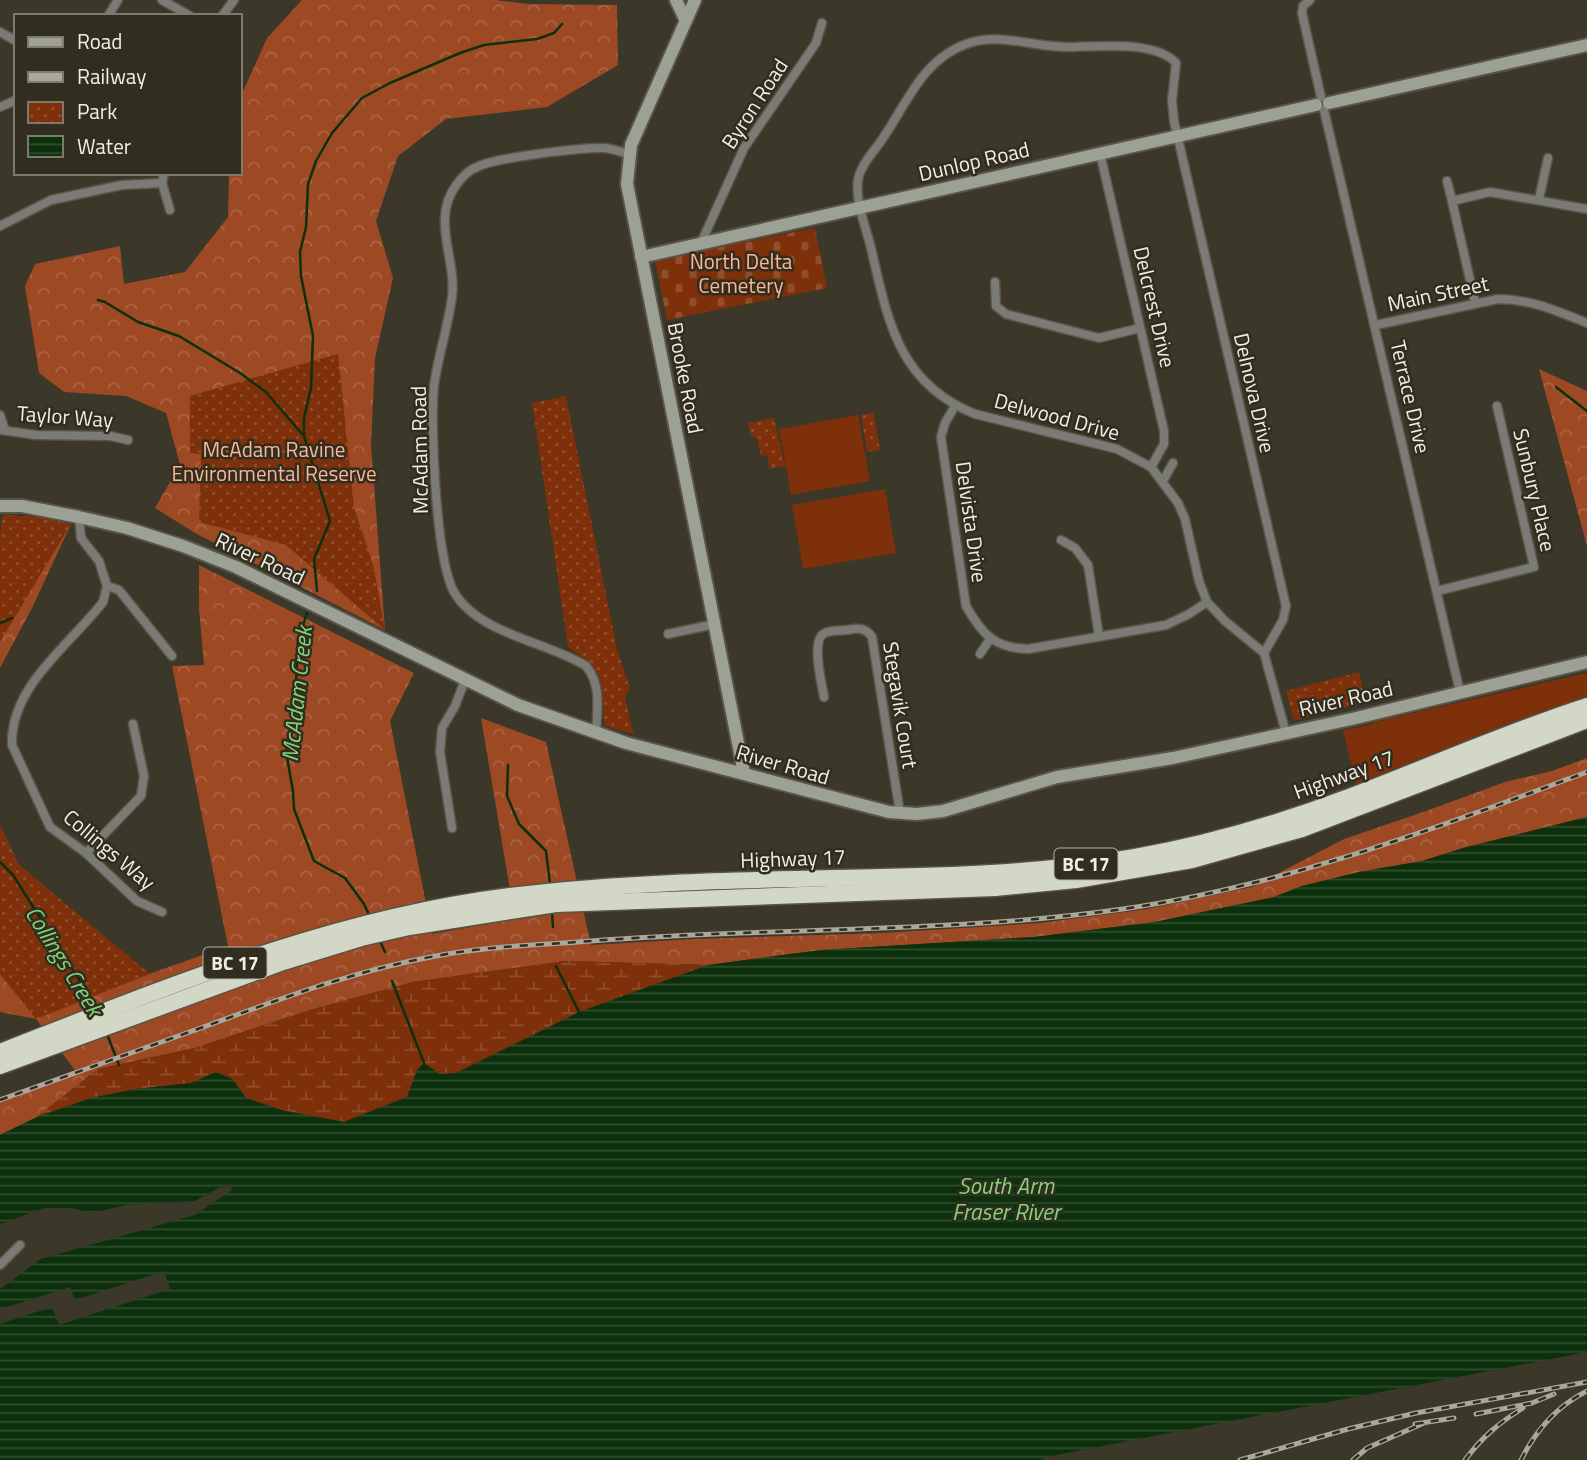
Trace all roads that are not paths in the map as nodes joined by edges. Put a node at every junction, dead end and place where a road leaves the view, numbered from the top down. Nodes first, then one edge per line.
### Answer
1 (162, 0) edge
2 (676, 0) edge
3 (695, 0) edge
4 (1310, 0) edge
5 (186, 14) edge
6 (686, 21) junction
7 (822, 23) dead end
8 (1587, 45) edge
9 (1322, 104) junction
10 (1177, 136) junction
11 (1100, 153) junction
12 (629, 154) junction
13 (1548, 158) dead end
14 (164, 175) edge
15 (1447, 181) dead end
16 (162, 183) junction
17 (1539, 199) junction
18 (1452, 201) junction
19 (861, 207) junction
20 (1587, 209) edge
21 (170, 210) dead end
22 (0, 226) edge
23 (701, 243) junction
24 (641, 257) junction
25 (995, 282) dead end
26 (1475, 302) junction
27 (1587, 323) edge
28 (1376, 325) junction
29 (1140, 328) junction
30 (955, 405) junction
31 (1497, 406) dead end
32 (0, 415) edge
33 (2, 430) edge
34 (128, 440) dead end
35 (1173, 463) dead end
36 (1151, 467) junction
37 (1163, 481) junction
38 (0, 506) edge
39 (79, 517) junction
40 (1061, 540) dead end
41 (107, 586) junction
42 (1437, 592) junction
43 (1207, 601) junction
44 (715, 624) junction
45 (668, 634) dead end
46 (1099, 636) junction
47 (990, 639) junction
48 (1264, 653) junction
49 (980, 654) dead end
50 (173, 656) dead end
51 (1587, 662) edge
52 (465, 680) junction
53 (1460, 692) junction
54 (824, 697) dead end
55 (1587, 706) edge
56 (1587, 720) edge
57 (133, 724) dead end
58 (596, 733) junction
59 (1286, 733) junction
60 (744, 774) junction
61 (900, 813) junction
62 (452, 828) dead end
63 (86, 853) junction
64 (564, 897) junction
65 (162, 912) dead end
66 (71, 1032) junction
67 (0, 1052) edge
68 (0, 1066) edge
69 (20, 1245) dead end
70 (0, 1265) edge

1 - 5 street
2 - 6 street
3 - 6 street, Brooke Road
4 - 9 street, Terrace Drive
6 - 12 street, Brooke Road
7 - 23 street, Byron Road
8 - 9 street, Dunlop Road
9 - 10 street, Dunlop Road
9 - 28 street, Terrace Drive
10 - 11 street, Dunlop Road
10 - 19 street, Delnova Drive
10 - 48 street, Delnova Drive
11 - 19 street, Dunlop Road
11 - 29 street, Delcrest Drive
12 - 24 street, Brooke Road
12 - 58 street, McAdam Road
13 - 17 street
14 - 16 street
15 - 18 street
16 - 21 street
16 - 22 street
17 - 18 street
17 - 20 street
18 - 26 street
19 - 23 street, Dunlop Road
19 - 30 street, Delwood Drive
23 - 24 street, Dunlop Road
24 - 44 street, Brooke Road
25 - 29 street
26 - 27 street, Main Street
26 - 28 street, Main Street
28 - 42 street, Terrace Drive
29 - 36 street, Delcrest Drive
30 - 36 street, Delwood Drive
30 - 47 street, Delvista Drive
31 - 42 street, Sunbury Place
32 - 33 street
33 - 34 street, Taylor Way
35 - 37 street
36 - 37 street, Delwood Drive
37 - 43 street, Delwood Drive
38 - 39 street, River Road
39 - 41 street
39 - 52 street, River Road
40 - 46 street
41 - 50 street
41 - 63 street, Collings Way
42 - 53 street, Terrace Drive
43 - 46 street
43 - 48 street, Delwood Drive
44 - 45 street
44 - 60 street, Brooke Road
46 - 47 street
47 - 49 street
48 - 59 street
51 - 53 street, River Road
52 - 58 street, River Road
52 - 62 street
53 - 59 street, River Road
54 - 61 street, Stegavik Court
55 - 64 highway, Highway 17 / BC 17
56 - 64 highway, Highway 17 / BC 17
57 - 63 street
58 - 60 street, River Road
59 - 61 street, River Road
60 - 61 street, River Road
63 - 65 street, Collings Way
64 - 66 highway, Highway 17 / BC 17
66 - 67 highway, Highway 17 / BC 17
66 - 68 highway, Highway 17 / BC 17
69 - 70 street

